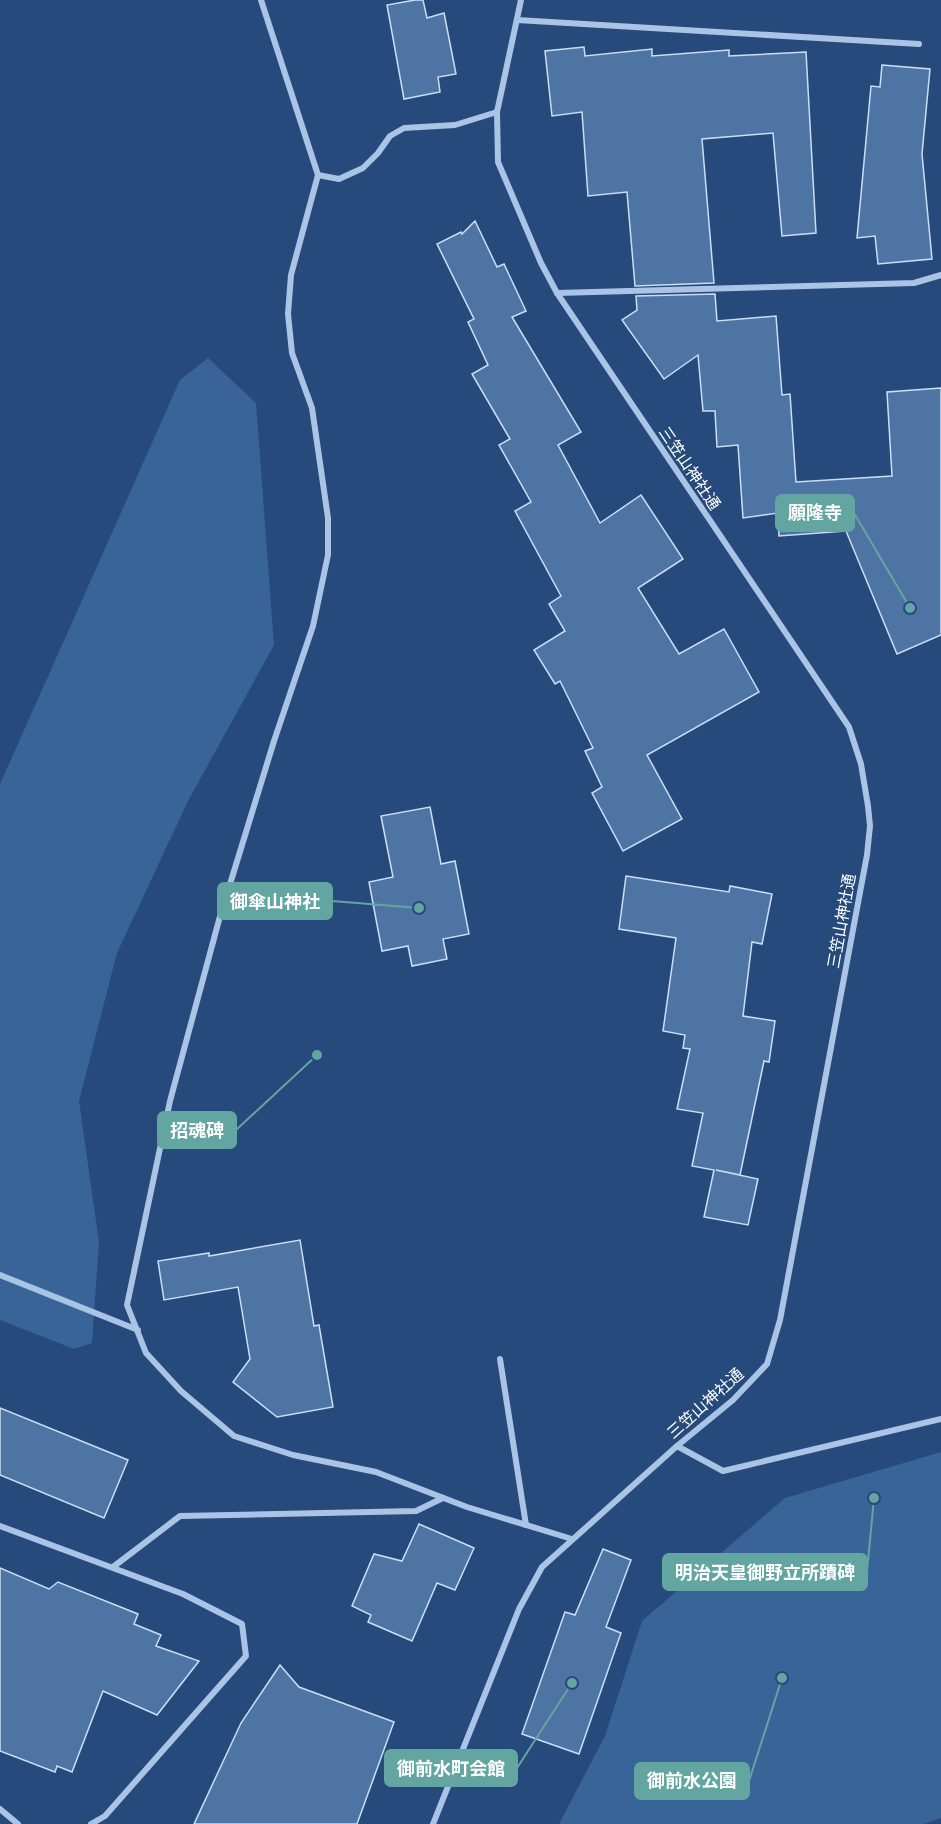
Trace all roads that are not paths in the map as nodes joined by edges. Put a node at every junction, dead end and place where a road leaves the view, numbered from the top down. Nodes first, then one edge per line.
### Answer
1 (261, 0) edge
2 (521, 0) edge
3 (517, 20) junction
4 (919, 44) dead end
5 (497, 112) junction
6 (318, 175) junction
7 (941, 275) edge
8 (557, 293) junction
9 (0, 1275) edge
10 (138, 1330) junction
11 (500, 1359) dead end
12 (941, 1419) edge
13 (677, 1446) junction
14 (443, 1498) junction
15 (526, 1525) junction
16 (0, 1526) edge
17 (572, 1539) junction
18 (113, 1567) junction
19 (0, 1809) edge
20 (18, 1824) edge
21 (91, 1824) edge
22 (433, 1824) edge

1 - 6 street
2 - 3 street, 三笠山神社通
3 - 4 street
3 - 5 street, 三笠山神社通
5 - 6 street
5 - 8 street, 三笠山神社通
6 - 10 street
7 - 8 street
8 - 13 street, 三笠山神社通
9 - 10 street
10 - 14 street
11 - 15 street
12 - 13 street
13 - 17 street, 三笠山神社通
14 - 15 street
14 - 18 street
15 - 17 street
16 - 18 street
17 - 22 street, 三笠山神社通
18 - 21 street
19 - 20 street

